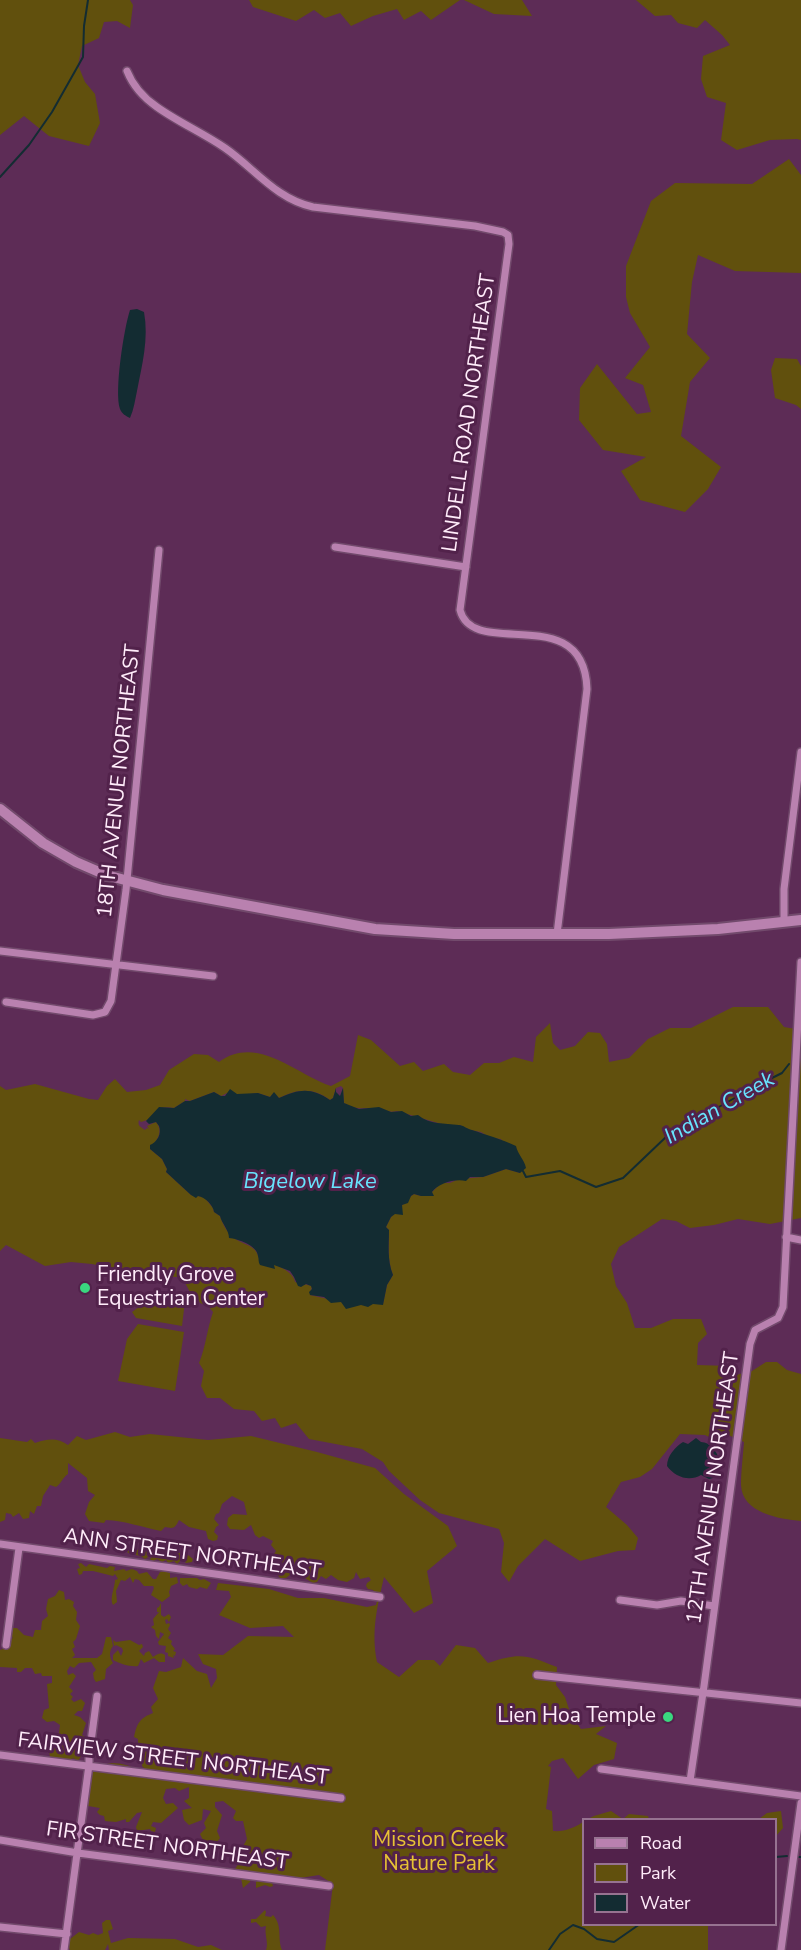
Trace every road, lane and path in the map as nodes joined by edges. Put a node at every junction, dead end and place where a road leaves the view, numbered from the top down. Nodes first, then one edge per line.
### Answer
1 (127, 72) dead end
2 (335, 547) dead end
3 (159, 550) dead end
4 (466, 567) junction
5 (801, 752) edge
6 (0, 809) edge
7 (127, 882) junction
8 (801, 920) edge
9 (784, 922) junction
10 (557, 934) junction
11 (0, 951) edge
12 (801, 962) edge
13 (117, 964) junction
14 (213, 976) dead end
15 (6, 1002) dead end
16 (786, 1237) junction
17 (801, 1240) edge
18 (0, 1544) edge
19 (19, 1548) junction
20 (380, 1597) dead end
21 (620, 1600) dead end
22 (714, 1606) junction
23 (6, 1645) dead end
24 (537, 1675) dead end
25 (702, 1692) junction
26 (97, 1696) dead end
27 (801, 1703) edge
28 (0, 1755) edge
29 (89, 1766) junction
30 (602, 1769) dead end
31 (690, 1781) junction
32 (801, 1796) edge
33 (341, 1798) dead end
34 (801, 1803) edge
35 (0, 1840) edge
36 (78, 1853) junction
37 (329, 1886) dead end
38 (0, 1927) edge
39 (67, 1934) junction
40 (64, 1950) edge
41 (781, 1950) edge

1 - 4 street, LINDELL ROAD NORTHEAST
2 - 4 street
3 - 7 street, 18TH AVENUE NORTHEAST
4 - 10 street, LINDELL ROAD NORTHEAST
5 - 9 street
6 - 7 street
7 - 10 street
7 - 13 street, 18TH AVENUE NORTHEAST
8 - 9 street
9 - 10 street
11 - 13 street
12 - 16 street, 12TH AVENUE NORTHEAST
13 - 14 street
13 - 15 street, 18TH AVENUE NORTHEAST
16 - 17 street
16 - 22 street, 12TH AVENUE NORTHEAST
18 - 19 street, ANN STREET NORTHEAST
19 - 20 street, ANN STREET NORTHEAST
19 - 23 street
21 - 22 street
22 - 25 street, 12TH AVENUE NORTHEAST
24 - 25 street
25 - 27 street
25 - 31 street, 12TH AVENUE NORTHEAST
26 - 29 street
28 - 29 street, FAIRVIEW STREET NORTHEAST
29 - 33 street, FAIRVIEW STREET NORTHEAST
29 - 36 street
30 - 31 street
31 - 32 street
34 - 41 street
35 - 36 street, FIR STREET NORTHEAST
36 - 37 street, FIR STREET NORTHEAST
36 - 39 street
38 - 39 street
39 - 40 street

